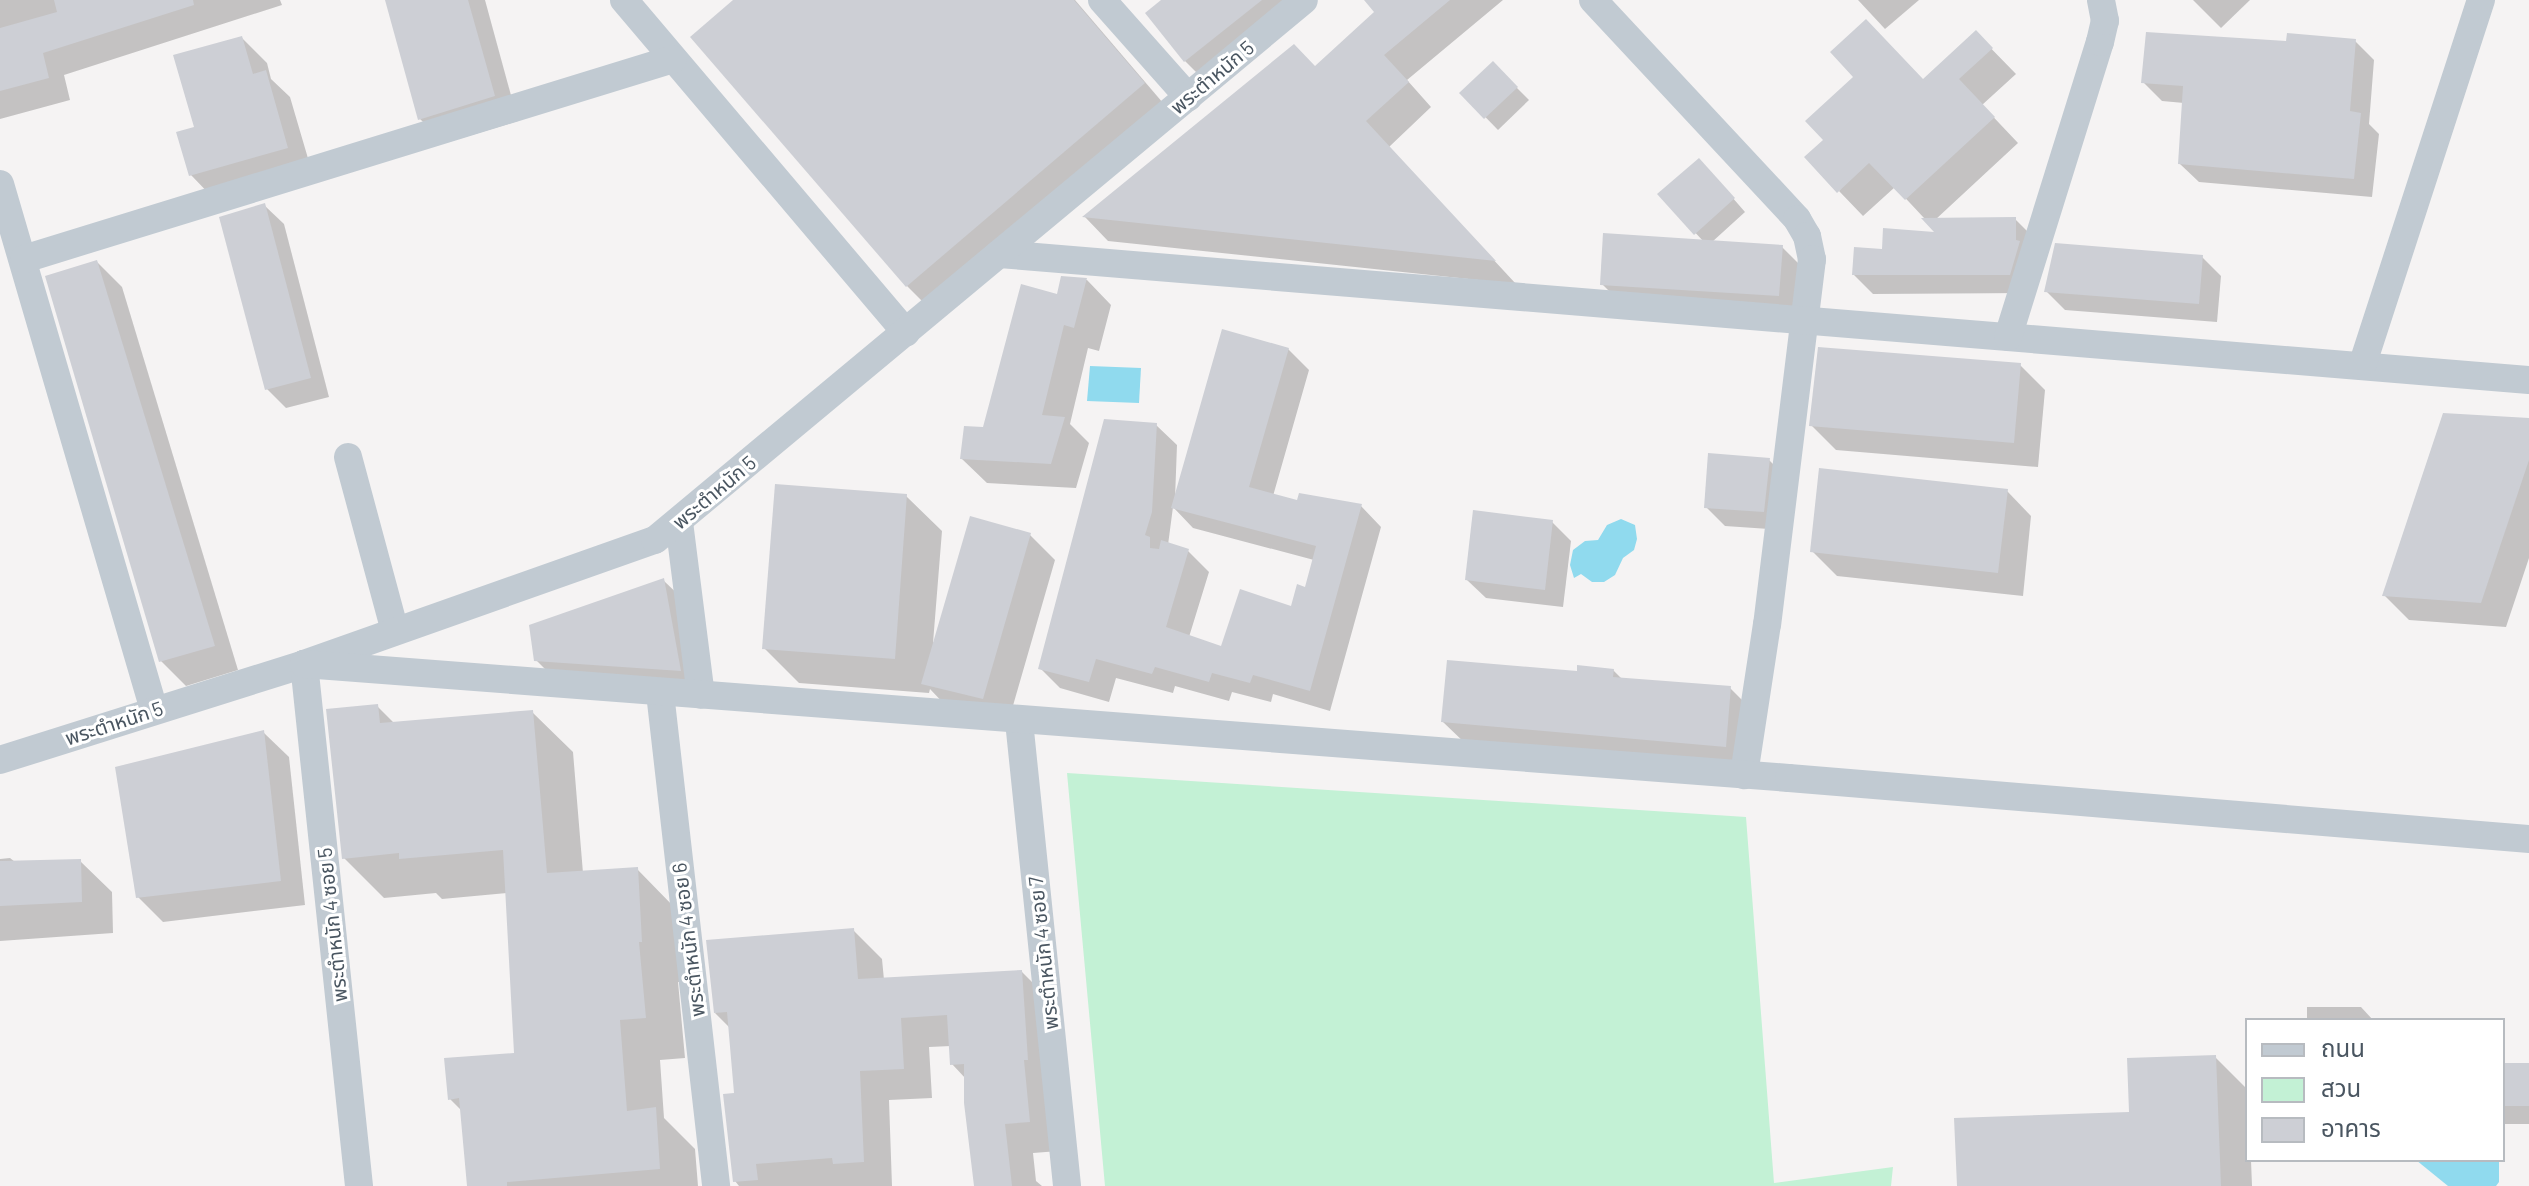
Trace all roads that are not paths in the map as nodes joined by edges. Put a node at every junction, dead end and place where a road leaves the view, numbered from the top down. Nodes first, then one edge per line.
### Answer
1 (624, 0) edge
2 (1102, 0) edge
3 (1304, 0) edge
4 (1593, 0) edge
5 (2101, 0) edge
6 (2481, 0) edge
7 (673, 59) junction
8 (1188, 97) junction
9 (0, 184) edge
10 (999, 254) junction
11 (24, 259) junction
12 (1805, 320) junction
13 (906, 332) junction
14 (2008, 337) junction
15 (2362, 366) junction
16 (2529, 380) edge
17 (348, 457) dead end
18 (679, 522) junction
19 (395, 631) junction
20 (304, 664) junction
21 (660, 693) junction
22 (701, 695) junction
23 (154, 710) junction
24 (1019, 721) junction
25 (0, 760) edge
26 (1744, 775) junction
27 (2529, 839) edge
28 (359, 1186) edge
29 (716, 1186) edge
30 (1067, 1186) edge

1 - 7 street
2 - 8 street
3 - 8 street, พระตำหนัก 5
4 - 12 street
5 - 14 street
6 - 15 street
7 - 11 street
7 - 13 street
8 - 10 street, พระตำหนัก 5
9 - 11 street
10 - 12 street
10 - 13 street, พระตำหนัก 5
11 - 23 street
12 - 14 street
12 - 26 street
13 - 18 street, พระตำหนัก 5
14 - 15 street
15 - 16 street
17 - 19 street
18 - 19 street, พระตำหนัก 5
18 - 22 street
19 - 20 street, พระตำหนัก 5
20 - 21 street
20 - 23 street, พระตำหนัก 5
20 - 28 street, พระตำหนัก 4 ซอย 5
21 - 22 street
21 - 29 street, พระตำหนัก 4 ซอย 6
22 - 24 street
23 - 25 street, พระตำหนัก 5
24 - 26 street
24 - 30 street, พระตำหนัก 4 ซอย 7
26 - 27 street

